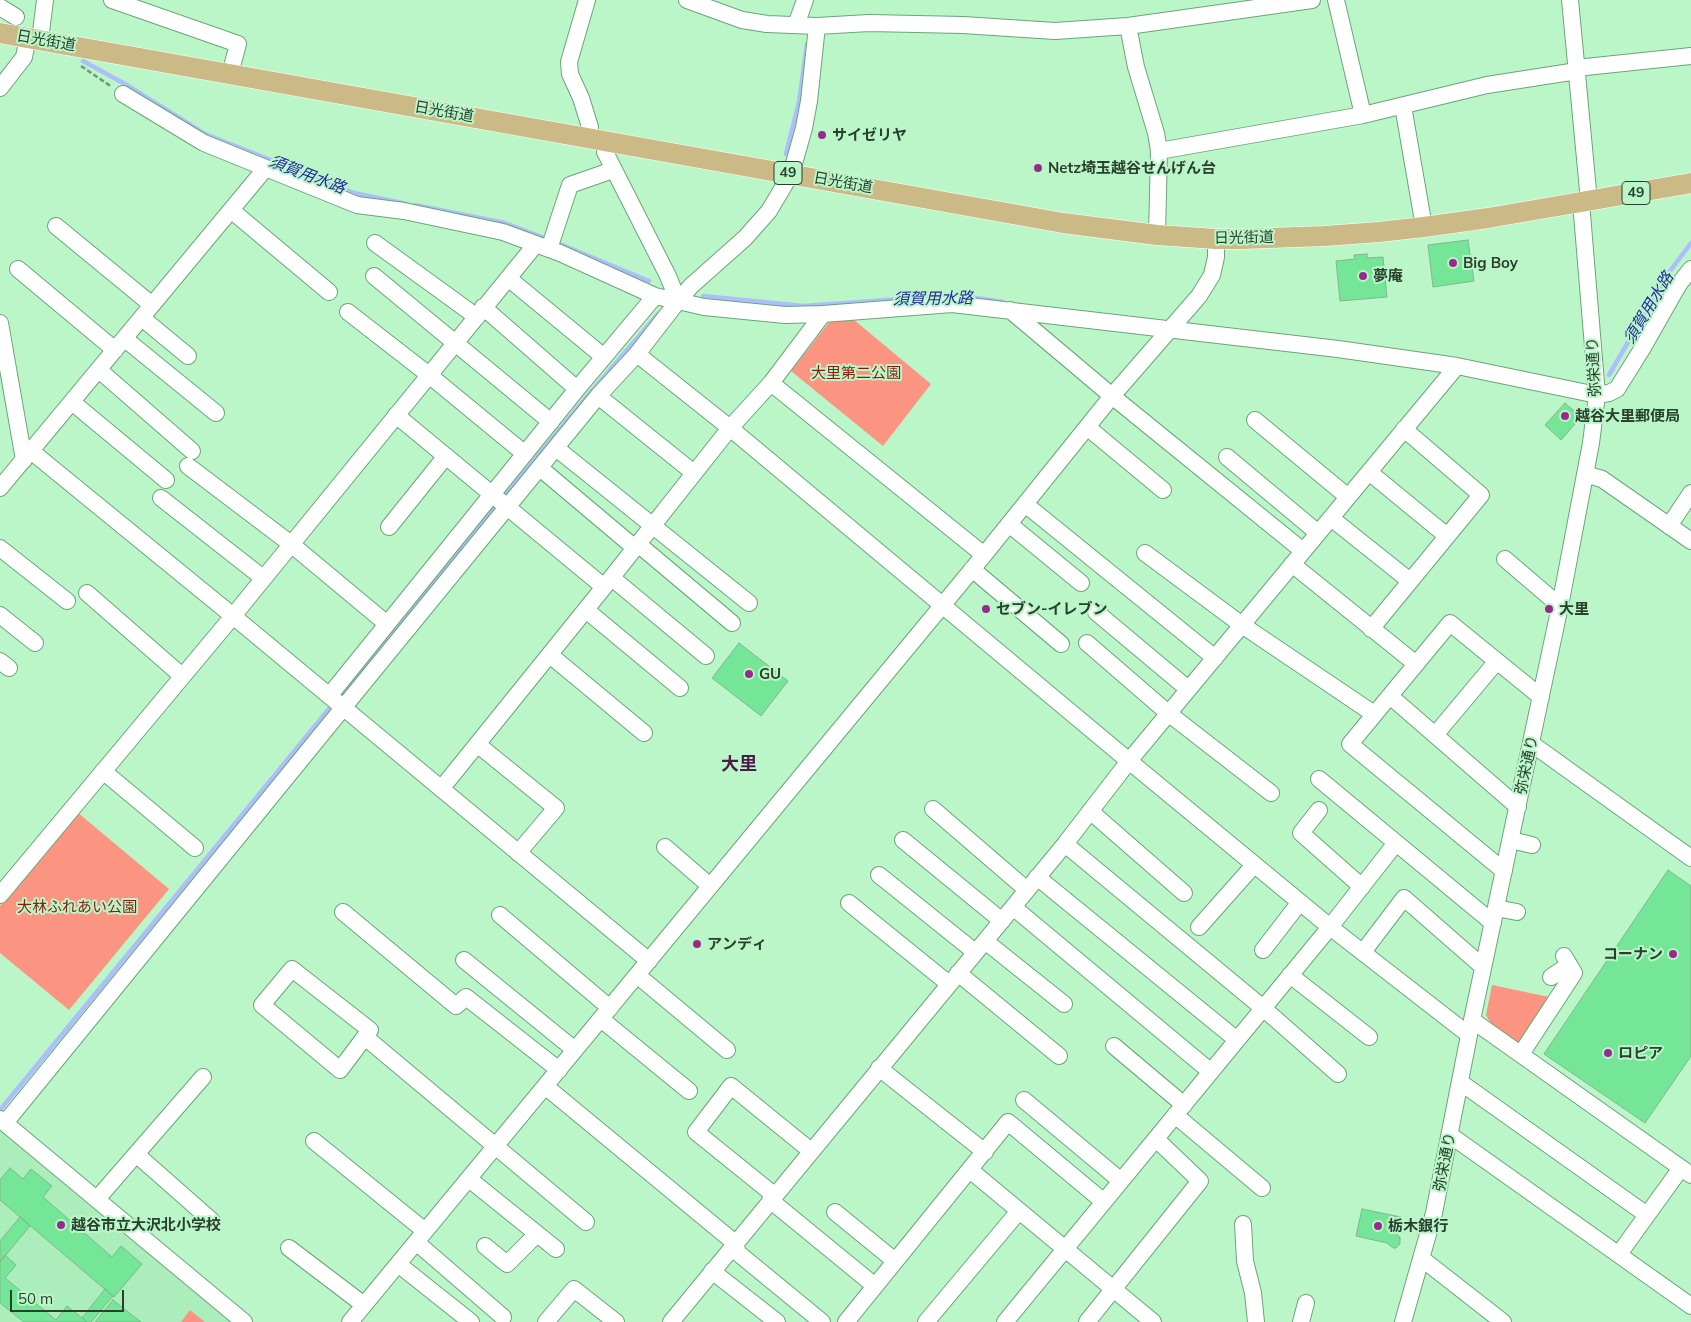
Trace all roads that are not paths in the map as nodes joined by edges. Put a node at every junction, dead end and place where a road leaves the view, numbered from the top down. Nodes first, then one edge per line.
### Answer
1 (45, 0) edge
2 (112, 0) edge
3 (587, 0) edge
4 (687, 0) edge
5 (805, 0) edge
6 (1312, 0) edge
7 (1336, 0) edge
8 (1570, 0) edge
9 (0, 7) edge
10 (16, 17) dead end
11 (796, 25) junction
12 (817, 26) junction
13 (1128, 26) junction
14 (0, 33) edge
15 (34, 38) junction
16 (1691, 56) edge
17 (1576, 70) junction
18 (230, 74) junction
19 (0, 88) edge
20 (123, 94) road end
21 (1403, 106) junction
22 (1363, 115) junction
23 (598, 139) junction
24 (1159, 151) junction
25 (265, 169) junction
26 (613, 170) junction
27 (791, 174) junction
28 (1691, 183) edge
29 (1585, 202) junction
30 (231, 210) junction
31 (56, 226) dead end
32 (1424, 227) junction
33 (1157, 235) junction
34 (1216, 239) junction
35 (375, 244) dead end
36 (542, 246) junction
37 (18, 269) dead end
38 (1691, 269) edge
39 (374, 276) dead end
40 (508, 278) junction
41 (329, 292) dead end
42 (655, 296) junction
43 (678, 301) junction
44 (1010, 310) junction
45 (147, 312) junction
46 (348, 312) dead end
47 (480, 312) junction
48 (823, 314) junction
49 (0, 323) edge
50 (1169, 330) junction
51 (455, 342) junction
52 (120, 344) junction
53 (637, 354) junction
54 (188, 356) dead end
55 (604, 358) junction
56 (1456, 366) junction
57 (99, 370) junction
58 (429, 375) junction
59 (771, 383) junction
60 (577, 389) junction
61 (1597, 395) junction
62 (598, 396) junction
63 (1112, 396) junction
64 (72, 402) junction
65 (216, 413) dead end
66 (396, 415) junction
67 (1255, 420) dead end
68 (550, 422) junction
69 (1087, 427) junction
70 (730, 428) junction
71 (1404, 429) junction
72 (556, 448) junction
73 (524, 454) junction
74 (28, 455) junction
75 (446, 456) junction
76 (1227, 457) dead end
77 (540, 468) junction
78 (1369, 472) junction
79 (694, 473) junction
80 (1585, 474) junction
81 (166, 480) dead end
82 (0, 488) edge
83 (1163, 490) dead end
84 (1691, 493) edge
85 (492, 494) junction
86 (1348, 497) junction
87 (160, 498) dead end
88 (1025, 504) junction
89 (508, 506) junction
90 (1330, 518) junction
91 (1009, 524) junction
92 (653, 526) junction
93 (1670, 526) junction
94 (389, 527) dead end
95 (1318, 533) junction
96 (1447, 536) junction
97 (1691, 541) edge
98 (291, 544) junction
99 (637, 546) junction
100 (0, 548) edge
101 (1303, 551) junction
102 (1146, 552) dead end
103 (984, 555) junction
104 (1505, 559) dead end
105 (1292, 564) junction
106 (972, 569) junction
107 (263, 578) junction
108 (1410, 581) junction
109 (608, 582) junction
110 (1081, 583) dead end
111 (87, 593) dead end
112 (67, 601) dead end
113 (749, 603) dead end
114 (942, 605) junction
115 (1560, 606) junction
116 (586, 610) junction
117 (1096, 612) dead end
118 (0, 615) edge
119 (233, 616) junction
120 (732, 623) dead end
121 (387, 624) junction
122 (1242, 625) junction
123 (1371, 629) junction
124 (35, 643) dead end
125 (1087, 643) dead end
126 (1061, 644) dead end
127 (550, 655) junction
128 (706, 656) dead end
129 (1215, 658) junction
130 (1497, 661) junction
131 (1416, 664) junction
132 (182, 676) junction
133 (680, 688) dead end
134 (1188, 689) junction
135 (329, 696) junction
136 (1390, 696) junction
137 (1541, 697) junction
138 (343, 708) junction
139 (1168, 713) junction
140 (1374, 714) junction
141 (644, 733) dead end
142 (1435, 735) junction
143 (477, 744) junction
144 (1532, 744) junction
145 (1129, 761) junction
146 (103, 771) junction
147 (1319, 779) dead end
148 (441, 789) junction
149 (1271, 794) dead end
150 (1518, 807) junction
151 (933, 809) dead end
152 (1319, 810) dead end
153 (1090, 811) junction
154 (903, 840) dead end
155 (1511, 840) junction
156 (1396, 843) junction
157 (1065, 844) junction
158 (1532, 845) dead end
159 (665, 847) dead end
160 (195, 848) dead end
161 (518, 853) junction
162 (1691, 858) edge
163 (1254, 865) junction
164 (1504, 871) junction
165 (879, 875) dead end
166 (1037, 877) junction
167 (710, 886) junction
168 (1362, 887) junction
169 (1027, 890) junction
170 (1184, 893) dead end
171 (0, 894) edge
172 (849, 902) dead end
173 (1300, 902) junction
174 (1013, 907) junction
175 (343, 912) dead end
176 (1517, 912) dead end
177 (500, 915) dead end
178 (1494, 916) junction
179 (1002, 921) junction
180 (1199, 927) dead end
181 (1330, 927) junction
182 (980, 946) junction
183 (1263, 950) dead end
184 (1363, 952) junction
185 (464, 960) dead end
186 (648, 961) junction
187 (1483, 967) junction
188 (637, 975) junction
189 (1290, 975) junction
190 (1551, 977) dead end
191 (954, 978) junction
192 (1064, 1004) dead end
193 (1263, 1008) junction
194 (605, 1014) junction
195 (1470, 1027) junction
196 (365, 1037) junction
197 (1369, 1038) dead end
198 (1237, 1040) junction
199 (1114, 1046) dead end
200 (575, 1050) junction
201 (727, 1050) dead end
202 (1521, 1054) junction
203 (1059, 1056) dead end
204 (879, 1068) junction
205 (559, 1070) junction
206 (1211, 1072) junction
207 (1338, 1074) dead end
208 (203, 1077) dead end
209 (1460, 1082) junction
210 (545, 1086) junction
211 (689, 1091) dead end
212 (1024, 1100) dead end
213 (1180, 1110) junction
214 (3, 1121) edge
215 (1450, 1135) junction
216 (1156, 1139) junction
217 (314, 1141) dead end
218 (495, 1147) junction
219 (811, 1151) junction
220 (984, 1152) junction
221 (136, 1154) junction
222 (970, 1170) junction
223 (1686, 1172) edge
224 (469, 1179) junction
225 (1121, 1181) junction
226 (1262, 1188) dead end
227 (772, 1198) junction
228 (97, 1199) junction
229 (1104, 1202) junction
230 (1019, 1210) junction
231 (835, 1212) dead end
232 (1647, 1215) junction
233 (212, 1221) dead end
234 (586, 1222) dead end
235 (1243, 1224) dead end
236 (537, 1234) junction
237 (421, 1237) junction
238 (735, 1243) junction
239 (485, 1246) dead end
240 (289, 1248) dead end
241 (556, 1249) dead end
242 (1065, 1249) junction
243 (1619, 1254) junction
244 (1421, 1258) junction
245 (895, 1262) junction
246 (398, 1264) junction
247 (712, 1271) junction
248 (875, 1286) junction
249 (1114, 1290) junction
250 (1306, 1303) dead end
251 (364, 1305) junction
252 (1691, 1306) edge
253 (503, 1317) dead end
254 (815, 1320) edge
255 (244, 1322) edge
256 (350, 1322) edge
257 (470, 1322) edge
258 (546, 1322) edge
259 (616, 1322) edge
260 (670, 1322) edge
261 (777, 1322) edge
262 (846, 1322) edge
263 (926, 1322) edge
264 (1005, 1322) edge
265 (1087, 1322) edge
266 (1154, 1322) edge
267 (1256, 1322) edge
268 (1301, 1322) edge
269 (1403, 1322) edge
270 (1503, 1322) edge

1 - 15 street
2 - 18 street
3 - 23 street
4 - 11 street
5 - 11 street
6 - 13 street
7 - 22 street
8 - 17 street, 弥栄通り
9 - 10 street
11 - 12 street
12 - 13 street
12 - 27 street
13 - 24 street
14 - 15 main road, 日光街道 / 49
15 - 18 main road, 日光街道 / 49
15 - 19 street
16 - 17 street
17 - 21 street
17 - 29 street, 弥栄通り
18 - 23 main road, 日光街道 / 49
20 - 25 street
21 - 22 street
21 - 32 street
22 - 24 street
23 - 26 street
23 - 27 main road, 日光街道 / 49
24 - 33 street
25 - 30 street
25 - 36 street
26 - 36 street
26 - 43 street
27 - 33 main road, 日光街道 / 49
27 - 43 street
28 - 29 main road, 日光街道 / 49
29 - 32 main road, 日光街道 / 49
29 - 61 street, 弥栄通り
30 - 41 street
30 - 45 street
31 - 45 street
32 - 34 main road, 日光街道 / 49
33 - 34 main road, 日光街道 / 49
34 - 50 street
35 - 47 street
36 - 40 street
36 - 42 street
37 - 52 street
38 - 61 street
39 - 51 street
40 - 47 street
40 - 55 street
42 - 43 street
42 - 55 street
43 - 48 street
43 - 53 street
44 - 48 street
44 - 50 street
44 - 63 street
45 - 52 street
45 - 54 street
46 - 58 street
47 - 51 street
47 - 60 street
48 - 59 street
49 - 74 street
50 - 56 street
50 - 63 street
51 - 58 street
51 - 68 street
52 - 57 street
52 - 65 street
53 - 62 street
53 - 70 street
55 - 60 street
56 - 61 street
56 - 71 street
57 - 64 street
57 - 98 street
58 - 66 street
58 - 73 street
59 - 70 street
59 - 103 street
60 - 68 street
61 - 80 street, 弥栄通り
62 - 72 street
62 - 79 street
63 - 69 street
63 - 101 street
64 - 74 street
64 - 81 street
66 - 75 street
66 - 98 street
67 - 86 street
68 - 73 street
69 - 83 street
69 - 88 street
70 - 79 street
70 - 114 street
71 - 78 street
71 - 96 street
72 - 77 street
72 - 92 street
73 - 85 street
74 - 82 street
74 - 119 street
75 - 85 street
75 - 94 street
76 - 95 street
77 - 89 street
77 - 99 street
78 - 86 street
78 - 96 street
79 - 92 street
80 - 93 street
80 - 115 street, 弥栄通り
84 - 93 street
85 - 89 street
85 - 121 street
86 - 90 street
87 - 107 street
88 - 91 street
88 - 129 street
89 - 109 street
89 - 138 street
90 - 95 street
90 - 108 street
91 - 103 street
91 - 110 street
92 - 99 street
92 - 113 street
93 - 97 street
95 - 101 street
96 - 108 street
98 - 107 street
98 - 121 street
99 - 109 street
99 - 120 street
100 - 112 street
101 - 105 street
102 - 122 street
103 - 106 street
104 - 115 street
105 - 122 street
105 - 123 street
106 - 114 street
106 - 126 street
107 - 119 street
108 - 123 street
109 - 116 street
109 - 128 street
111 - 132 street
114 - 145 street
114 - 167 street
115 - 137 street, 弥栄通り
116 - 127 street
116 - 133 street
117 - 134 street
118 - 124 street
119 - 132 street
119 - 135 street
121 - 135 street
122 - 129 street
122 - 140 street
123 - 131 street
125 - 139 street
127 - 141 street
127 - 143 street
129 - 134 street
130 - 131 street
130 - 137 street
130 - 142 street
131 - 136 street
132 - 146 street
134 - 139 street
135 - 138 street
136 - 140 street
136 - 142 street
137 - 144 street, 弥栄通り
138 - 148 street
138 - 214 street
139 - 145 street
139 - 149 street
140 - 164 street
142 - 150 street
143 - 148 street
143 - 161 street
144 - 150 street, 弥栄通り
144 - 162 street
145 - 153 street
145 - 163 street
146 - 160 street
146 - 171 street
147 - 156 street
148 - 161 street
150 - 155 street, 弥栄通り
151 - 169 street
152 - 168 street
153 - 157 street
153 - 170 street
154 - 179 street
155 - 158 street
155 - 164 street, 弥栄通り
156 - 168 street
156 - 178 street
157 - 166 street
157 - 193 street
159 - 167 street
161 - 186 street
163 - 173 street
163 - 180 street
164 - 178 street, 弥栄通り
165 - 182 street
166 - 169 street
166 - 198 street
167 - 186 street
168 - 181 street
169 - 174 street
172 - 191 street
173 - 181 street
173 - 183 street
174 - 179 street
174 - 206 street
175 - 205 street
176 - 178 street
177 - 194 street
178 - 187 street, 弥栄通り
179 - 182 street
181 - 184 street
181 - 189 street
182 - 191 street
182 - 192 street
184 - 187 street
184 - 195 street
185 - 200 street
186 - 188 street
187 - 195 street, 弥栄通り
188 - 194 street
188 - 201 street
189 - 193 street
189 - 197 street
190 - 202 street
191 - 203 street
191 - 204 street
193 - 198 street
193 - 207 street
194 - 200 street
194 - 211 street
195 - 202 street
195 - 209 street, 弥栄通り
196 - 196 street
196 - 218 street
198 - 206 street
199 - 213 street
200 - 205 street
202 - 223 street
204 - 219 street
204 - 220 street
205 - 210 street
206 - 213 street
208 - 221 street
209 - 215 street, 弥栄通り
209 - 232 street
210 - 218 street
210 - 238 street
212 - 225 street
213 - 216 street
213 - 226 street
214 - 228 street
215 - 243 street
215 - 244 street, 弥栄通り
216 - 225 street
216 - 249 street
217 - 237 street
218 - 224 street
218 - 234 street
219 - 227 street
219 - 227 street
220 - 222 street
220 - 229 street
221 - 228 street
221 - 233 street
222 - 230 street
222 - 245 street
223 - 232 street
224 - 236 street
224 - 237 street
225 - 229 street
227 - 238 street
227 - 248 street
228 - 255 street
229 - 242 street
230 - 242 street
230 - 263 street
231 - 245 street
232 - 243 street
235 - 267 street
236 - 239 street
236 - 241 street
237 - 246 street
237 - 253 street
238 - 247 street
238 - 254 street
240 - 251 street
242 - 249 street
242 - 264 street
243 - 252 street
244 - 269 street, 弥栄通り
244 - 270 street
245 - 248 street
246 - 251 street
246 - 257 street
247 - 260 street
247 - 261 street
248 - 262 street
249 - 265 street
249 - 266 street
250 - 268 street
251 - 256 street
258 - 259 street

